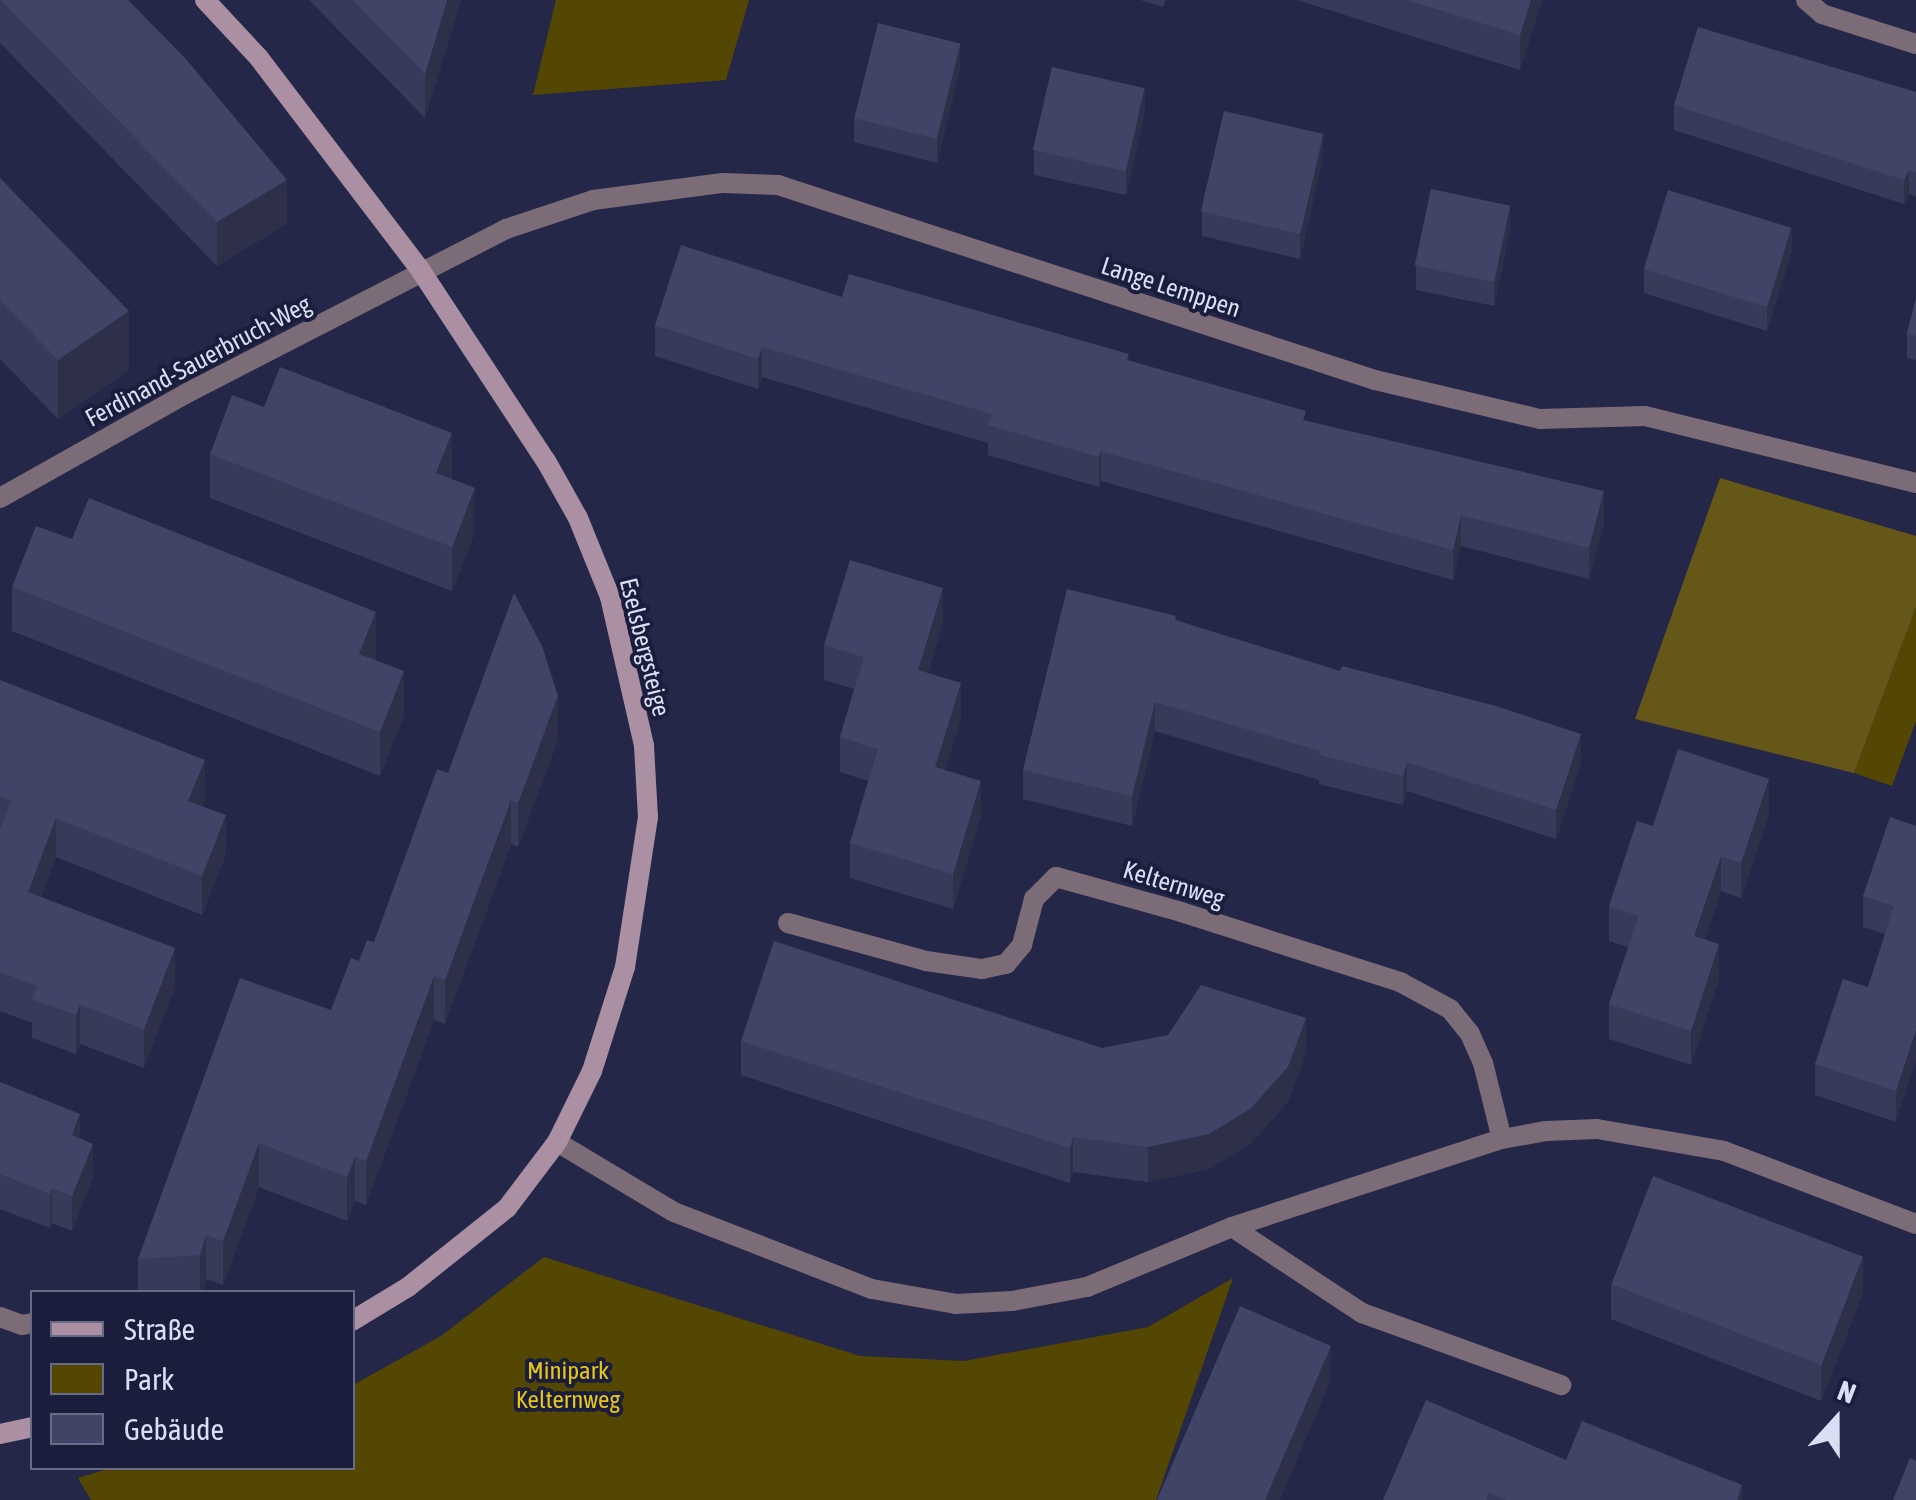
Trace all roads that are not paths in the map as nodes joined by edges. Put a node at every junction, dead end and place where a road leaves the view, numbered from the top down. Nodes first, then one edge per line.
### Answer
1 (206, 0) edge
2 (1806, 0) edge
3 (1916, 44) edge
4 (421, 270) junction
5 (1916, 483) edge
6 (0, 498) edge
7 (788, 923) dead end
8 (1502, 1139) junction
9 (557, 1142) junction
10 (1916, 1224) edge
11 (1232, 1226) junction
12 (0, 1317) edge
13 (355, 1319) edge
14 (30, 1323) edge
15 (1561, 1385) dead end
16 (30, 1427) edge
17 (0, 1434) edge

1 - 4 street, Eselsbergsteige
2 - 3 street
4 - 5 street, Lange Lemppen
4 - 6 street, Ferdinand-Sauerbruch-Weg
4 - 9 street, Eselsbergsteige
7 - 8 street, Kelternweg
8 - 10 street
8 - 11 street
9 - 11 street
9 - 13 street, Eselsbergsteige
11 - 15 street
12 - 14 street
16 - 17 street

